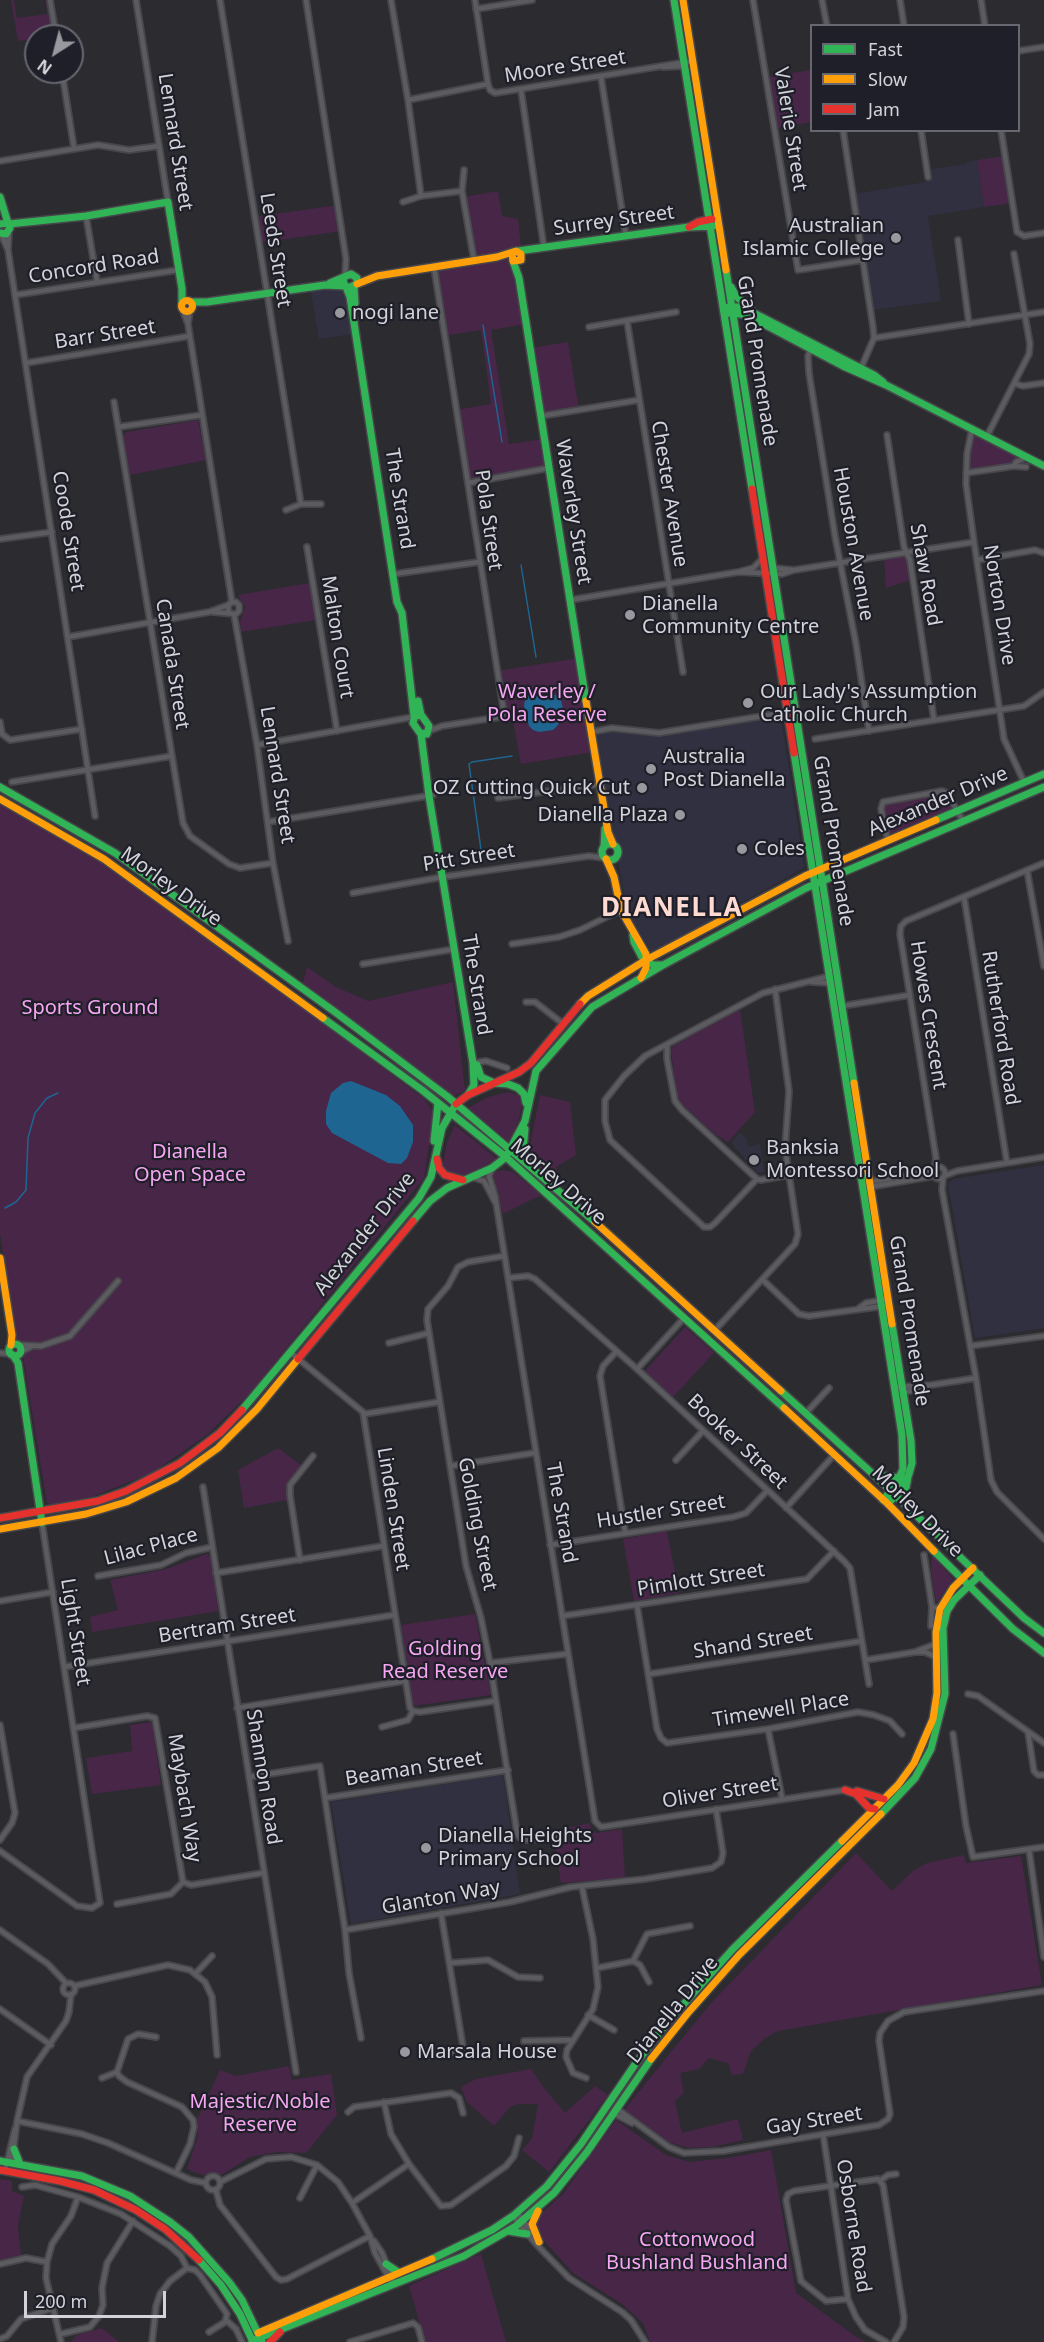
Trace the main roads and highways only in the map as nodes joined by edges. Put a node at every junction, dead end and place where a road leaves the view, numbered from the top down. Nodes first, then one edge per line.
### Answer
1 (675, 0) edge
2 (683, 0) edge
3 (689, 63) junction
4 (0, 200) edge
5 (714, 223) junction
6 (5, 229) edge
7 (516, 257) junction
8 (728, 280) junction
9 (350, 281) junction
10 (188, 306) joint
11 (728, 310) junction
12 (761, 320) junction
13 (735, 328) junction
14 (814, 348) junction
15 (886, 385) junction
16 (1044, 466) edge
17 (416, 718) junction
18 (426, 731) junction
19 (1044, 774) edge
20 (0, 787) edge
21 (1044, 787) edge
22 (0, 799) edge
23 (604, 817) junction
24 (612, 844) junction
25 (603, 848) junction
26 (616, 858) junction
27 (605, 859) junction
28 (821, 869) junction
29 (813, 873) junction
30 (614, 877) junction
31 (823, 881) junction
32 (815, 884) junction
33 (646, 960) junction
34 (663, 965) junction
35 (640, 978) junction
36 (475, 1062) junction
37 (494, 1083) junction
38 (468, 1095) junction
39 (438, 1103) junction
40 (456, 1104) junction
41 (450, 1113) junction
42 (526, 1117) junction
43 (856, 1118) junction
44 (511, 1151) junction
45 (436, 1152) junction
46 (506, 1157) junction
47 (528, 1164) junction
48 (464, 1180) junction
49 (867, 1185) junction
50 (0, 1258) edge
51 (746, 1359) junction
52 (739, 1367) junction
53 (874, 1475) junction
54 (908, 1477) junction
55 (899, 1478) junction
56 (893, 1493) junction
57 (886, 1502) junction
58 (907, 1506) junction
59 (39, 1512) junction
60 (0, 1518) edge
61 (42, 1523) junction
62 (0, 1529) edge
63 (973, 1568) junction
64 (980, 1575) junction
65 (961, 1579) junction
66 (968, 1586) junction
67 (940, 1609) junction
68 (1044, 1633) edge
69 (1044, 1653) edge
70 (845, 1790) road end
71 (862, 1797) junction
72 (884, 1798) junction
73 (891, 1804) junction
74 (873, 1809) junction
75 (867, 1828) junction
76 (852, 1830) junction
77 (14, 2149) road end
78 (7, 2162) edge
79 (20, 2164) junction
80 (5, 2171) edge
81 (542, 2205) junction
82 (508, 2231) junction
83 (527, 2234) road end
84 (539, 2242) road end
85 (386, 2264) road end
86 (392, 2275) junction
87 (229, 2282) junction
88 (282, 2326) junction
89 (260, 2337) edge
90 (252, 2340) edge
91 (270, 2342) edge

1 - 3 main road, Grand Promenade
2 - 3 main road, Grand Promenade
3 - 5 main road, Grand Promenade
4 - 6 main road, Coode Street
5 - 7 main road, Surrey Street
5 - 8 main road, Grand Promenade
5 - 11 main road, Grand Promenade
6 - 10 main road, Lennard Street
7 - 9 main road, Surrey Street
7 - 23 main road, Waverley Street
8 - 11 main road, Grand Promenade
8 - 12 main road
9 - 10 main road, Surrey Street
9 - 17 main road, The Strand
11 - 12 main road
11 - 13 main road, Grand Promenade
11 - 29 main road, Grand Promenade
12 - 13 main road
12 - 14 main road
13 - 28 main road, Grand Promenade
14 - 15 main road
14 - 15 main road
15 - 16 main road
17 - 18 main road
17 - 18 main road
18 - 36 main road, The Strand
19 - 28 main road, Alexander Drive
20 - 40 main road, Morley Drive
21 - 31 main road, Alexander Drive
22 - 39 main road, Morley Drive
23 - 24 main road, Waverley Street
23 - 25 main road, Waverley Street
24 - 25 main road
24 - 26 main road, Waverley Street
25 - 27 main road, Waverley Street
26 - 27 main road
26 - 30 main road
27 - 30 main road
28 - 29 main road, Alexander Drive
28 - 31 main road, Grand Promenade
29 - 32 main road, Grand Promenade
29 - 33 main road, Alexander Drive
30 - 33 main road
31 - 32 main road, Alexander Drive
31 - 43 main road, Grand Promenade
32 - 34 main road, Alexander Drive
32 - 43 main road, Grand Promenade
33 - 34 main road
33 - 35 main road
33 - 37 main road, Alexander Drive
34 - 35 main road, Alexander Drive
35 - 42 main road, Alexander Drive
36 - 37 main road, The Strand
36 - 38 main road, The Strand
37 - 38 main road, Alexander Drive
37 - 42 main road
38 - 40 main road, Alexander Drive
39 - 41 main road, Morley Drive
39 - 45 main road
40 - 41 main road, Alexander Drive
40 - 44 main road, Morley Drive
41 - 45 main road, Alexander Drive
41 - 46 main road, Morley Drive
42 - 44 main road, Alexander Drive
42 - 47 main road
43 - 49 main road, Grand Promenade
44 - 46 main road, Alexander Drive
44 - 47 main road, Morley Drive
45 - 48 main road
45 - 59 main road, Alexander Drive
46 - 48 main road, Alexander Drive
46 - 52 main road, Morley Drive
47 - 51 main road, Morley Drive
48 - 61 main road, Alexander Drive
49 - 54 main road, Grand Promenade
49 - 55 main road, Grand Promenade
50 - 59 main road, Light Street
51 - 52 main road
51 - 53 main road, Morley Drive
52 - 57 main road, Morley Drive
53 - 55 main road
53 - 56 main road, Morley Drive
54 - 56 main road, Grand Promenade
54 - 58 main road
55 - 56 main road, Grand Promenade
56 - 57 main road, Grand Promenade
56 - 58 main road, Morley Drive
57 - 65 main road, Morley Drive
58 - 63 main road, Morley Drive
59 - 60 main road, Alexander Drive
59 - 61 main road, Light Street
61 - 62 main road, Alexander Drive
63 - 64 main road, Morley Drive
63 - 65 main road, Dianella Drive
64 - 66 main road
64 - 68 main road, Morley Drive
65 - 66 main road, Morley Drive
65 - 67 main road, Dianella Drive
66 - 67 main road
66 - 69 main road, Morley Drive
67 - 72 main road, Dianella Drive
67 - 73 main road, Dianella Drive
70 - 71 main road
71 - 72 main road
71 - 74 main road
71 - 76 main road
72 - 74 main road, Dianella Drive
73 - 74 main road
73 - 75 main road, Dianella Drive
74 - 75 main road
74 - 76 main road, Dianella Drive
75 - 81 main road, Dianella Drive
76 - 86 main road, Dianella Drive
77 - 79 main road
78 - 79 main road
79 - 87 main road
80 - 90 main road
81 - 82 main road, Dianella Drive
81 - 84 main road
82 - 83 main road
82 - 88 main road, Dianella Drive
85 - 86 main road
86 - 88 main road, Dianella Drive
87 - 88 main road
87 - 89 main road
88 - 89 main road, Dianella Drive
88 - 91 main road
89 - 90 main road, Dianella Drive

